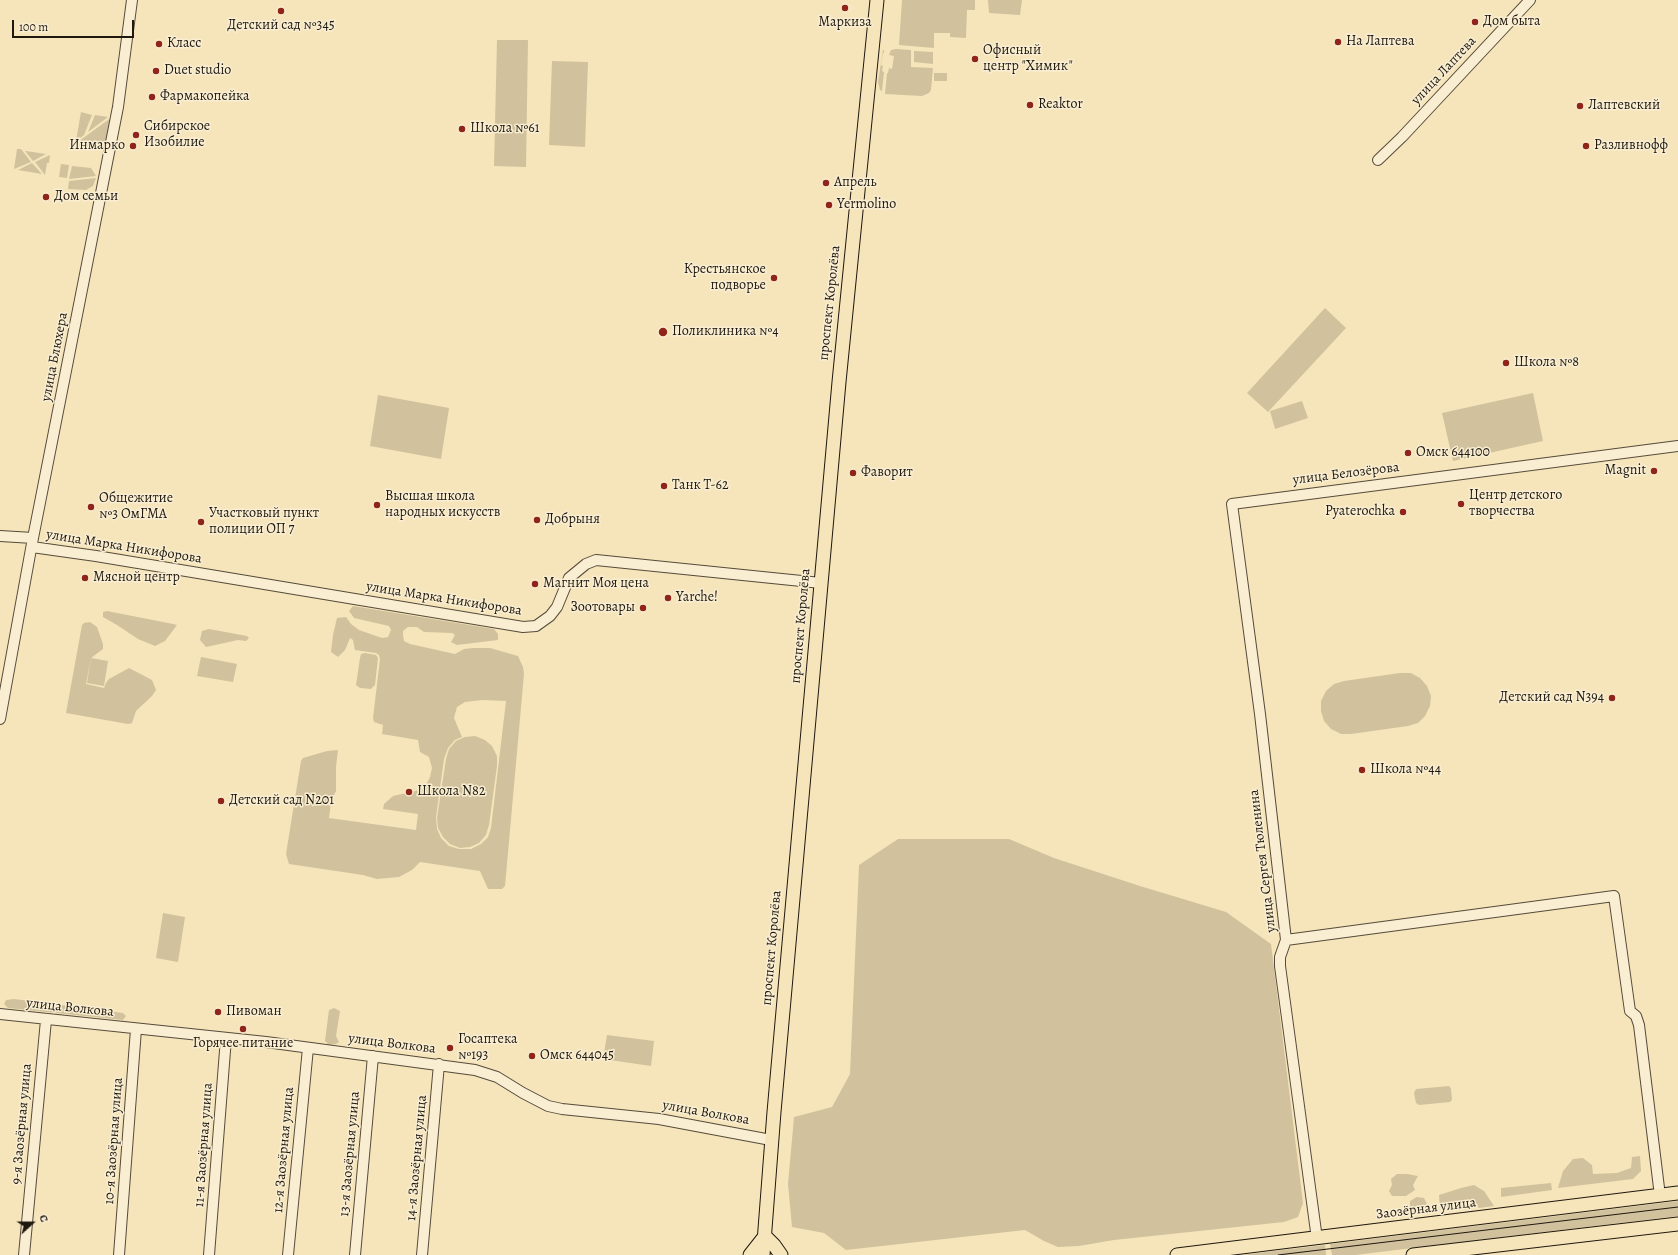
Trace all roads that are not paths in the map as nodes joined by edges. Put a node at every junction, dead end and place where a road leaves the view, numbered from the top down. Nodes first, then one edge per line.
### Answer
1 (132, 0) edge
2 (877, 0) edge
3 (1530, 0) edge
4 (1378, 160) dead end
5 (1678, 446) edge
6 (1232, 504) joint
7 (0, 536) edge
8 (33, 542) junction
9 (821, 583) junction
10 (0, 719) edge
11 (1286, 940) junction
12 (0, 1014) edge
13 (46, 1020) junction
14 (136, 1028) junction
15 (226, 1038) junction
16 (308, 1048) junction
17 (372, 1056) junction
18 (439, 1064) junction
19 (772, 1140) junction
20 (1678, 1193) edge
21 (1660, 1196) junction
22 (1678, 1224) edge
23 (765, 1236) junction
24 (1317, 1238) junction
25 (24, 1255) edge
26 (119, 1255) edge
27 (209, 1255) edge
28 (288, 1255) edge
29 (355, 1255) edge
30 (422, 1255) edge
31 (750, 1255) edge
32 (763, 1255) edge
33 (781, 1255) edge
34 (1177, 1255) edge
35 (1413, 1255) edge

1 - 8 street, улица Блюхера
2 - 9 main road, проспект Королёва
3 - 4 street, улица Лаптева
5 - 6 street, улица Белозёрова
6 - 11 street, улица Сергея Тюленина
7 - 8 street, улица Марка Никифорова
8 - 9 street, улица Марка Никифорова
8 - 10 street, улица Блюхера
9 - 19 main road, проспект Королёва
11 - 21 street
11 - 24 street, улица Сергея Тюленина
12 - 13 street, улица Волкова
13 - 14 street, улица Волкова
13 - 25 street, 9-я Заозёрная улица
14 - 15 street, улица Волкова
14 - 26 street, 10-я Заозёрная улица
15 - 16 street, улица Волкова
15 - 27 street, 11-я Заозёрная улица
16 - 17 street, улица Волкова
16 - 28 street, 12-я Заозёрная улица
17 - 18 street, улица Волкова
17 - 29 street, 13-я Заозёрная улица
18 - 19 street, улица Волкова
18 - 30 street, 14-я Заозёрная улица
19 - 23 main road, проспект Королёва
20 - 21 main road, Заозёрная улица
21 - 24 main road, Заозёрная улица
22 - 35 main road
23 - 31 main road
23 - 32 main road, проспект Королёва
23 - 33 main road
24 - 34 main road, Заозёрная улица

